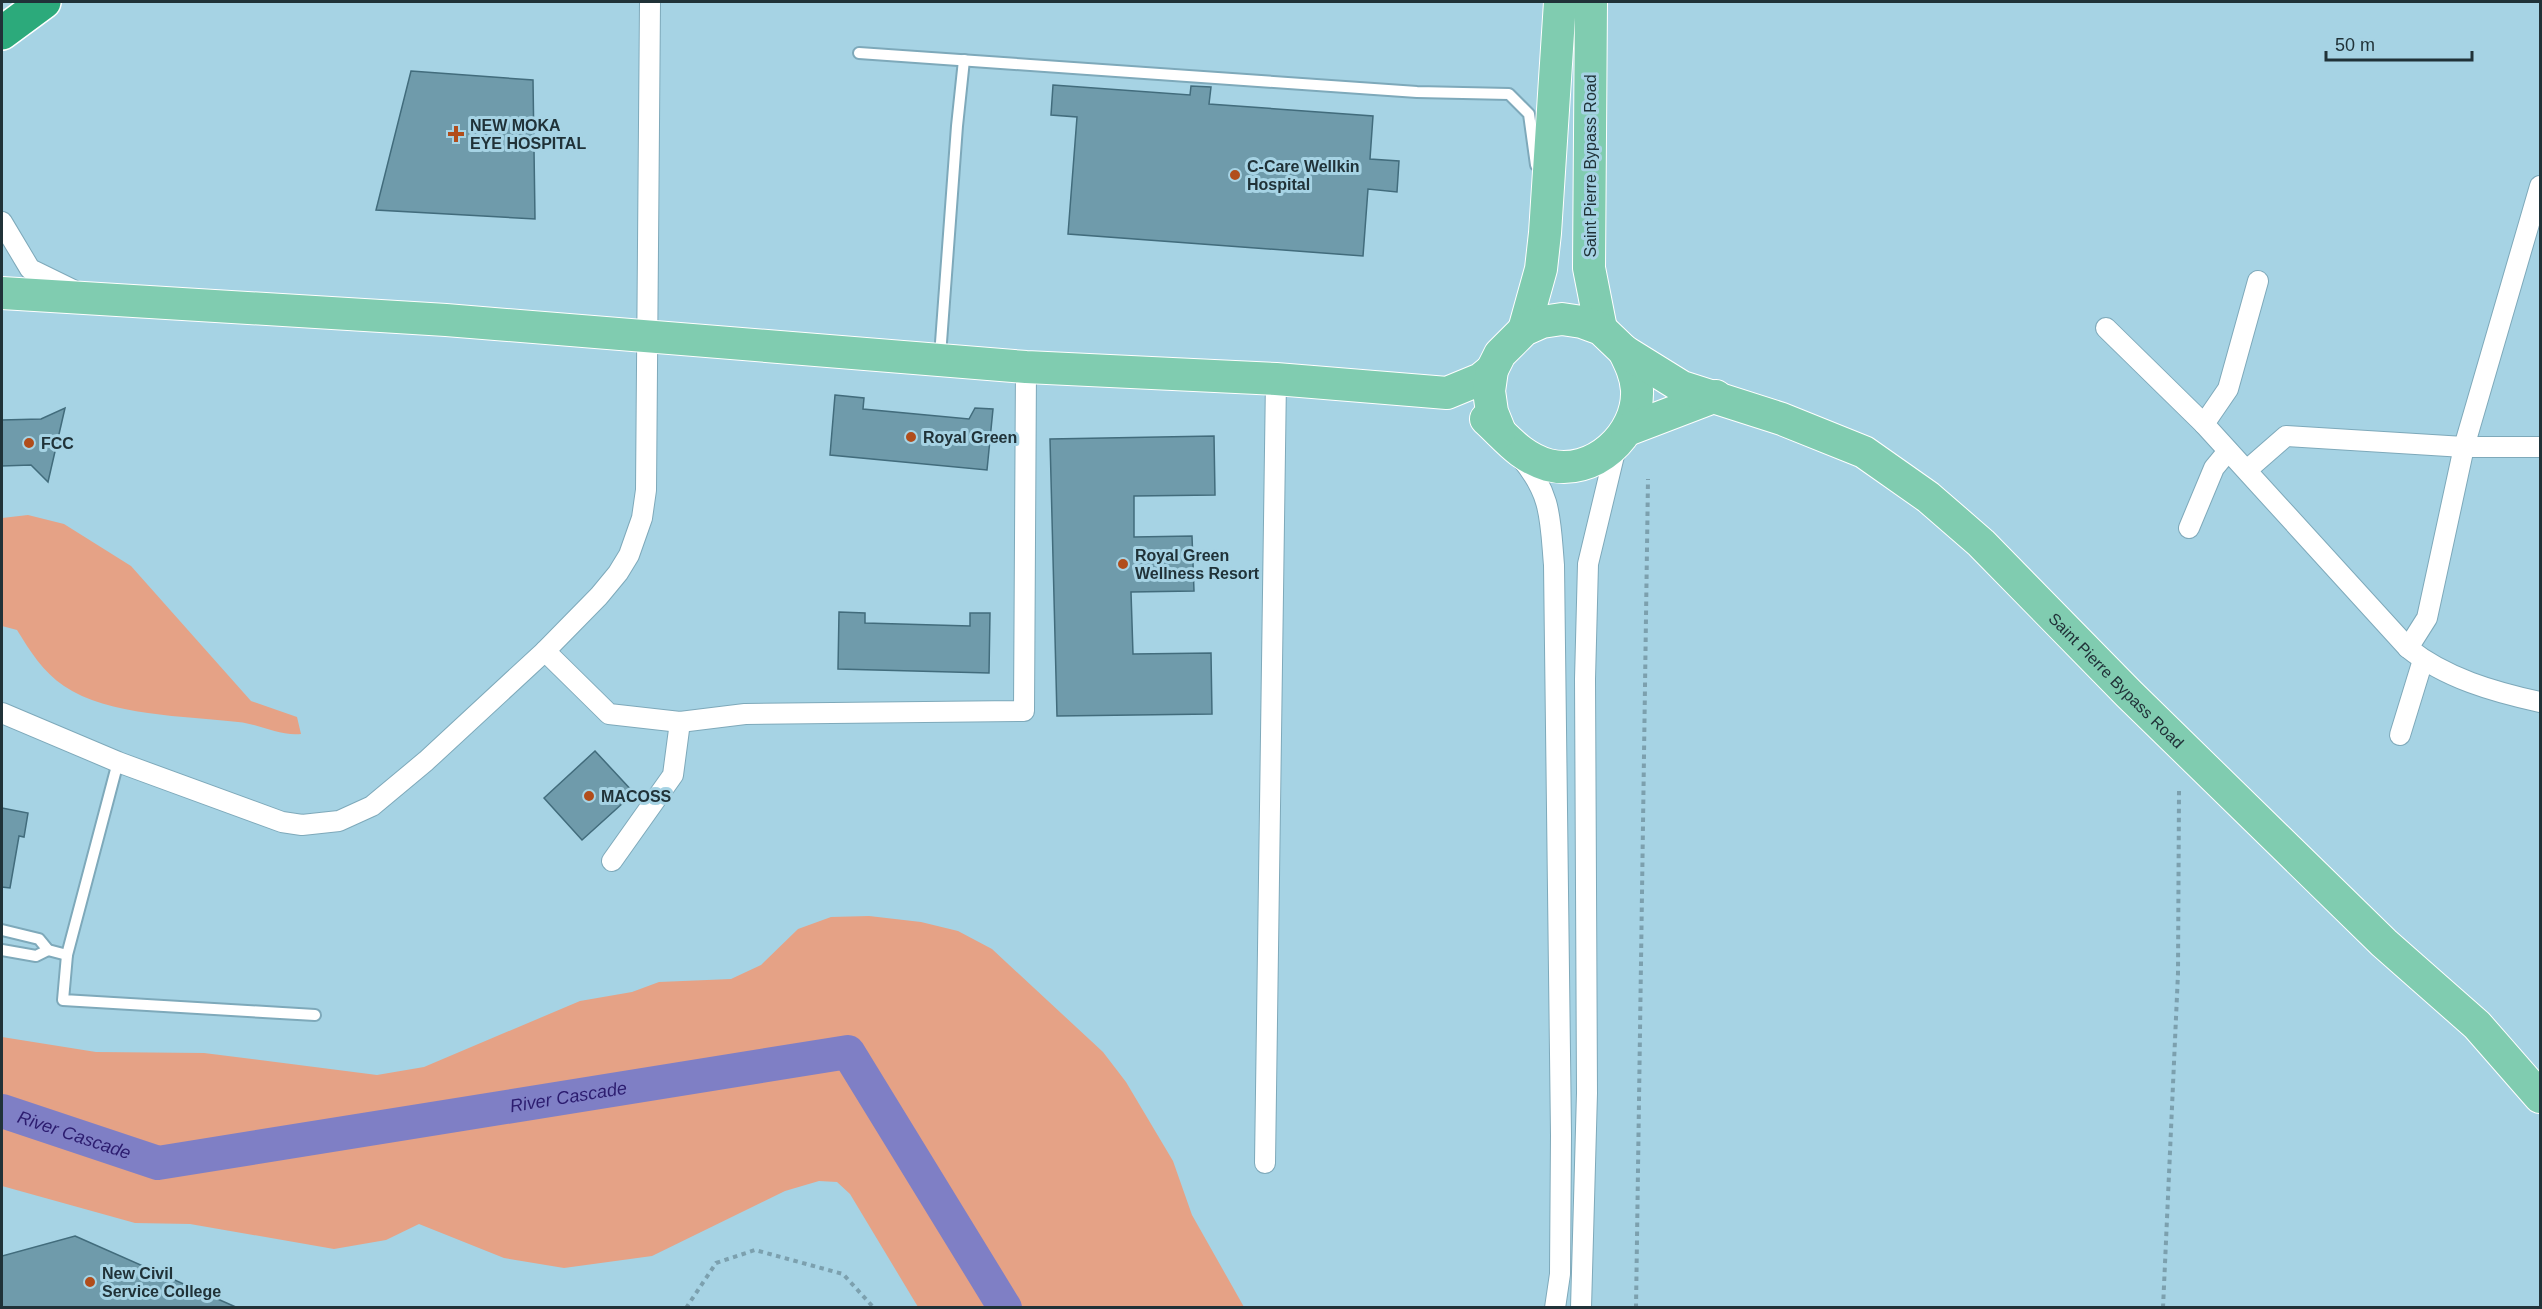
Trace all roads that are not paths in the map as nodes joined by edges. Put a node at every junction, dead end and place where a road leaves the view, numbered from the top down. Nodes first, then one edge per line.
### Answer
1 (44, 2) edge
2 (650, 2) edge
3 (1560, 2) edge
4 (1591, 2) edge
5 (2, 33) edge
6 (859, 53) dead end
7 (964, 60) junction
8 (2541, 186) edge
9 (2, 222) edge
10 (1545, 233) junction
11 (2258, 281) dead end
12 (2, 293) edge
13 (101, 301) junction
14 (2106, 328) dead end
15 (1600, 329) junction
16 (1524, 330) junction
17 (646, 338) junction
18 (1624, 351) junction
19 (939, 359) junction
20 (1026, 367) junction
21 (1492, 370) junction
22 (1276, 379) junction
23 (1447, 393) junction
24 (1716, 396) junction
25 (2204, 424) junction
26 (1622, 436) junction
27 (1504, 437) junction
28 (2464, 447) junction
29 (2541, 447) edge
30 (2228, 451) junction
31 (2247, 470) junction
32 (2189, 528) dead end
33 (2408, 648) junction
34 (545, 651) junction
35 (2423, 660) junction
36 (2541, 702) edge
37 (2, 713) edge
38 (680, 722) junction
39 (2400, 735) dead end
40 (118, 762) junction
41 (612, 861) dead end
42 (2, 930) edge
43 (2, 950) edge
44 (48, 950) junction
45 (67, 955) junction
46 (315, 1015) dead end
47 (2477, 1025) junction
48 (2541, 1066) edge
49 (2541, 1097) edge
50 (1265, 1163) dead end
51 (1556, 1308) edge
52 (1581, 1308) edge

1 - 5 highway
2 - 17 street
3 - 10 main road
4 - 15 main road, Saint Pierre Bypass Road
6 - 7 lane
7 - 10 lane
7 - 19 lane
8 - 28 street
9 - 13 street
10 - 16 main road
11 - 25 street
12 - 13 main road
13 - 17 main road
14 - 25 street
15 - 16 main road
15 - 18 main road
16 - 21 main road
17 - 19 main road
17 - 34 street
18 - 24 main road, Saint Pierre Bypass Road
18 - 26 main road
19 - 20 main road
20 - 22 main road
20 - 38 street
21 - 23 main road
21 - 27 main road
22 - 23 main road
22 - 50 street
23 - 27 main road
24 - 26 main road
24 - 47 main road, Saint Pierre Bypass Road
25 - 30 street
26 - 27 main road
26 - 52 street
27 - 51 street
28 - 29 street
28 - 31 street
28 - 33 street
30 - 31 street
30 - 32 street
31 - 33 street
33 - 35 street
34 - 38 street
34 - 40 street
35 - 36 street
35 - 39 street
37 - 40 street
38 - 41 street
40 - 45 lane
42 - 44 lane
43 - 44 lane
44 - 45 lane
45 - 46 lane
47 - 48 main road
47 - 49 main road

